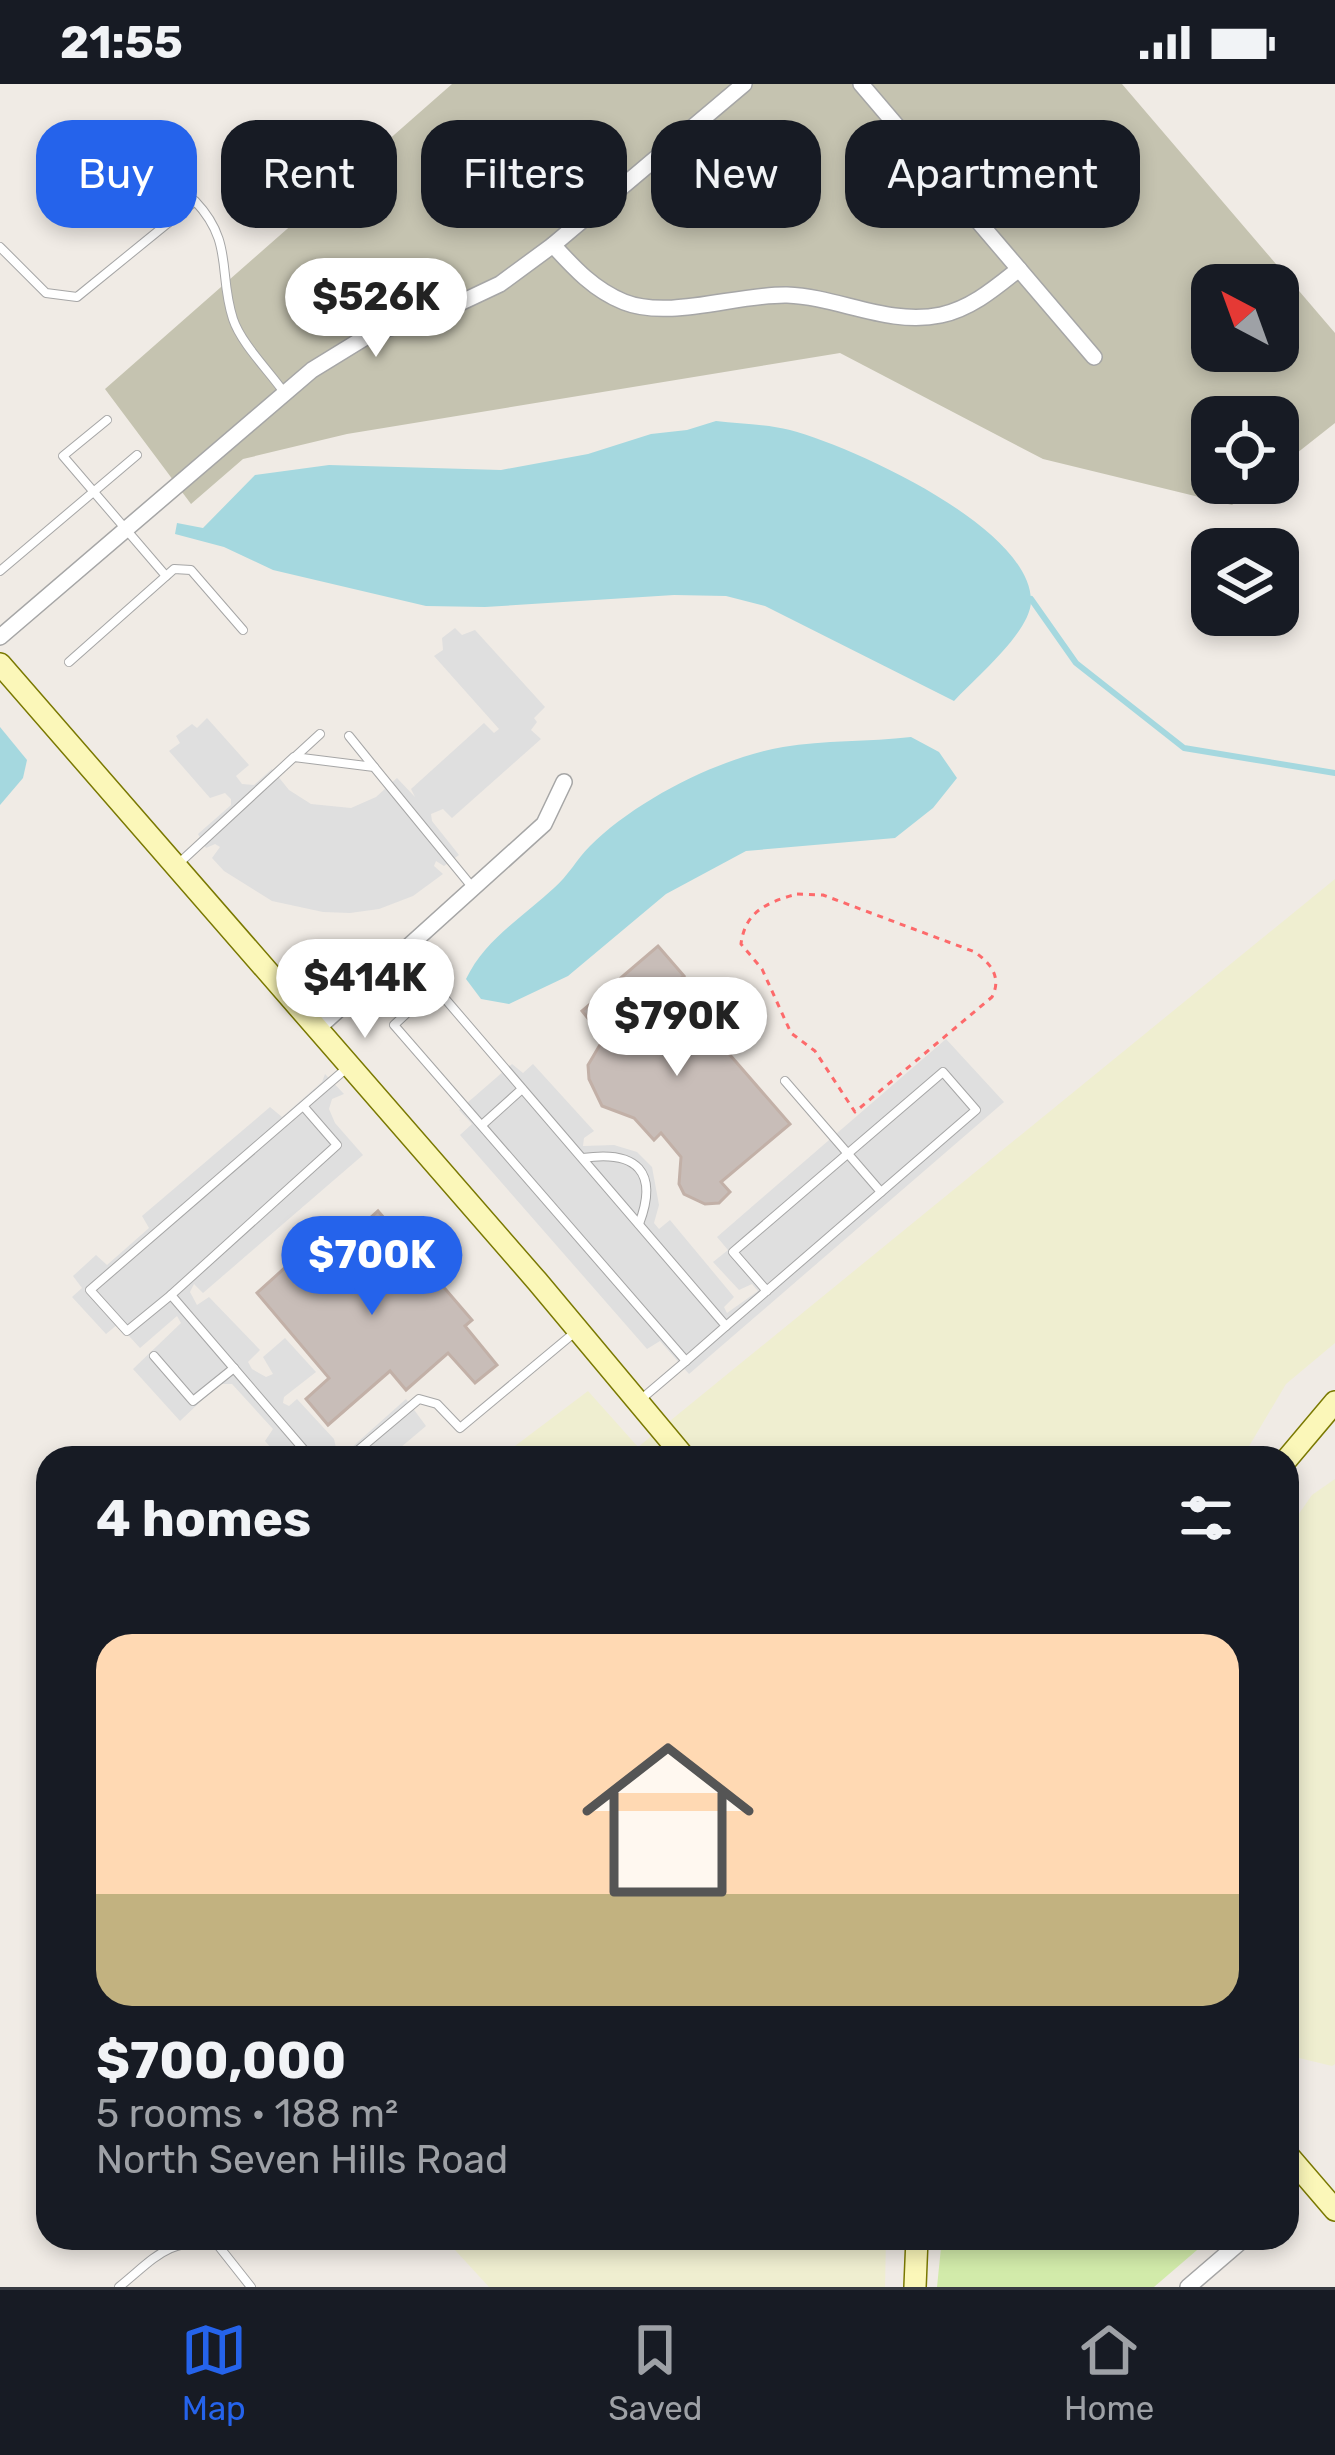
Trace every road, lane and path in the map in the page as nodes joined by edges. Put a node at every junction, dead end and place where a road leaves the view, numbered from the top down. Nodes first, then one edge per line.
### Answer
1 (744, 84) edge
2 (861, 84) edge
3 (553, 244) junction
4 (0, 247) edge
5 (1019, 269) junction
6 (1094, 356) dead end
7 (284, 392) junction
8 (107, 420) dead end
9 (137, 455) dead end
10 (92, 493) junction
11 (124, 529) junction
12 (0, 571) edge
13 (166, 576) junction
14 (243, 630) dead end
15 (0, 637) edge
16 (68, 662) dead end
17 (0, 664) edge
18 (320, 734) dead end
19 (350, 736) dead end
20 (294, 757) junction
21 (374, 766) junction
22 (564, 782) dead end
23 (176, 866) junction
24 (473, 887) junction
25 (403, 951) junction
26 (435, 987) junction
27 (317, 1029) junction
28 (350, 1066) junction
29 (785, 1081) dead end
30 (522, 1088) junction
31 (304, 1106) junction
32 (855, 1112) joint
33 (482, 1125) junction
34 (848, 1154) junction
35 (582, 1158) junction
36 (881, 1192) junction
37 (639, 1225) junction
38 (767, 1291) junction
39 (171, 1295) junction
40 (726, 1326) junction
41 (578, 1330) junction
42 (154, 1356) dead end
43 (686, 1361) junction
44 (234, 1368) junction
45 (638, 1402) junction
46 (1335, 1402) edge
47 (301, 1446) edge
48 (363, 1446) edge
49 (676, 1446) edge
50 (1298, 1446) edge
51 (1299, 2168) edge
52 (1335, 2210) edge
53 (164, 2250) edge
54 (222, 2250) edge
55 (916, 2250) edge
56 (1231, 2250) edge
57 (119, 2287) edge
58 (251, 2287) edge
59 (914, 2287) edge
60 (1188, 2287) edge

1 - 3 street
2 - 5 street
3 - 5 street
3 - 7 street
4 - 7 lane
5 - 6 street
7 - 11 street
8 - 10 lane
9 - 10 lane
10 - 11 lane
10 - 12 lane
11 - 13 lane
11 - 15 street
13 - 14 lane
13 - 16 lane
17 - 23 street
18 - 20 lane
19 - 21 lane
20 - 21 lane
20 - 23 lane
21 - 24 lane
22 - 24 street
23 - 27 street
24 - 25 street
25 - 26 lane
25 - 27 street
26 - 30 lane
26 - 33 lane
27 - 28 street
28 - 31 lane
28 - 41 street
29 - 34 lane
30 - 33 lane
30 - 35 lane
31 - 39 lane
31 - 39 lane
32 - 32 path
33 - 43 lane
34 - 36 lane
34 - 36 lane
34 - 38 lane
35 - 37 lane
35 - 37 lane
36 - 38 lane
37 - 40 lane
38 - 40 lane
39 - 44 lane
40 - 43 lane
41 - 45 street
41 - 48 lane
42 - 44 lane
43 - 45 lane
44 - 47 lane
45 - 49 street
46 - 50 street
51 - 52 street
53 - 57 lane
54 - 58 lane
55 - 59 street
56 - 60 street

